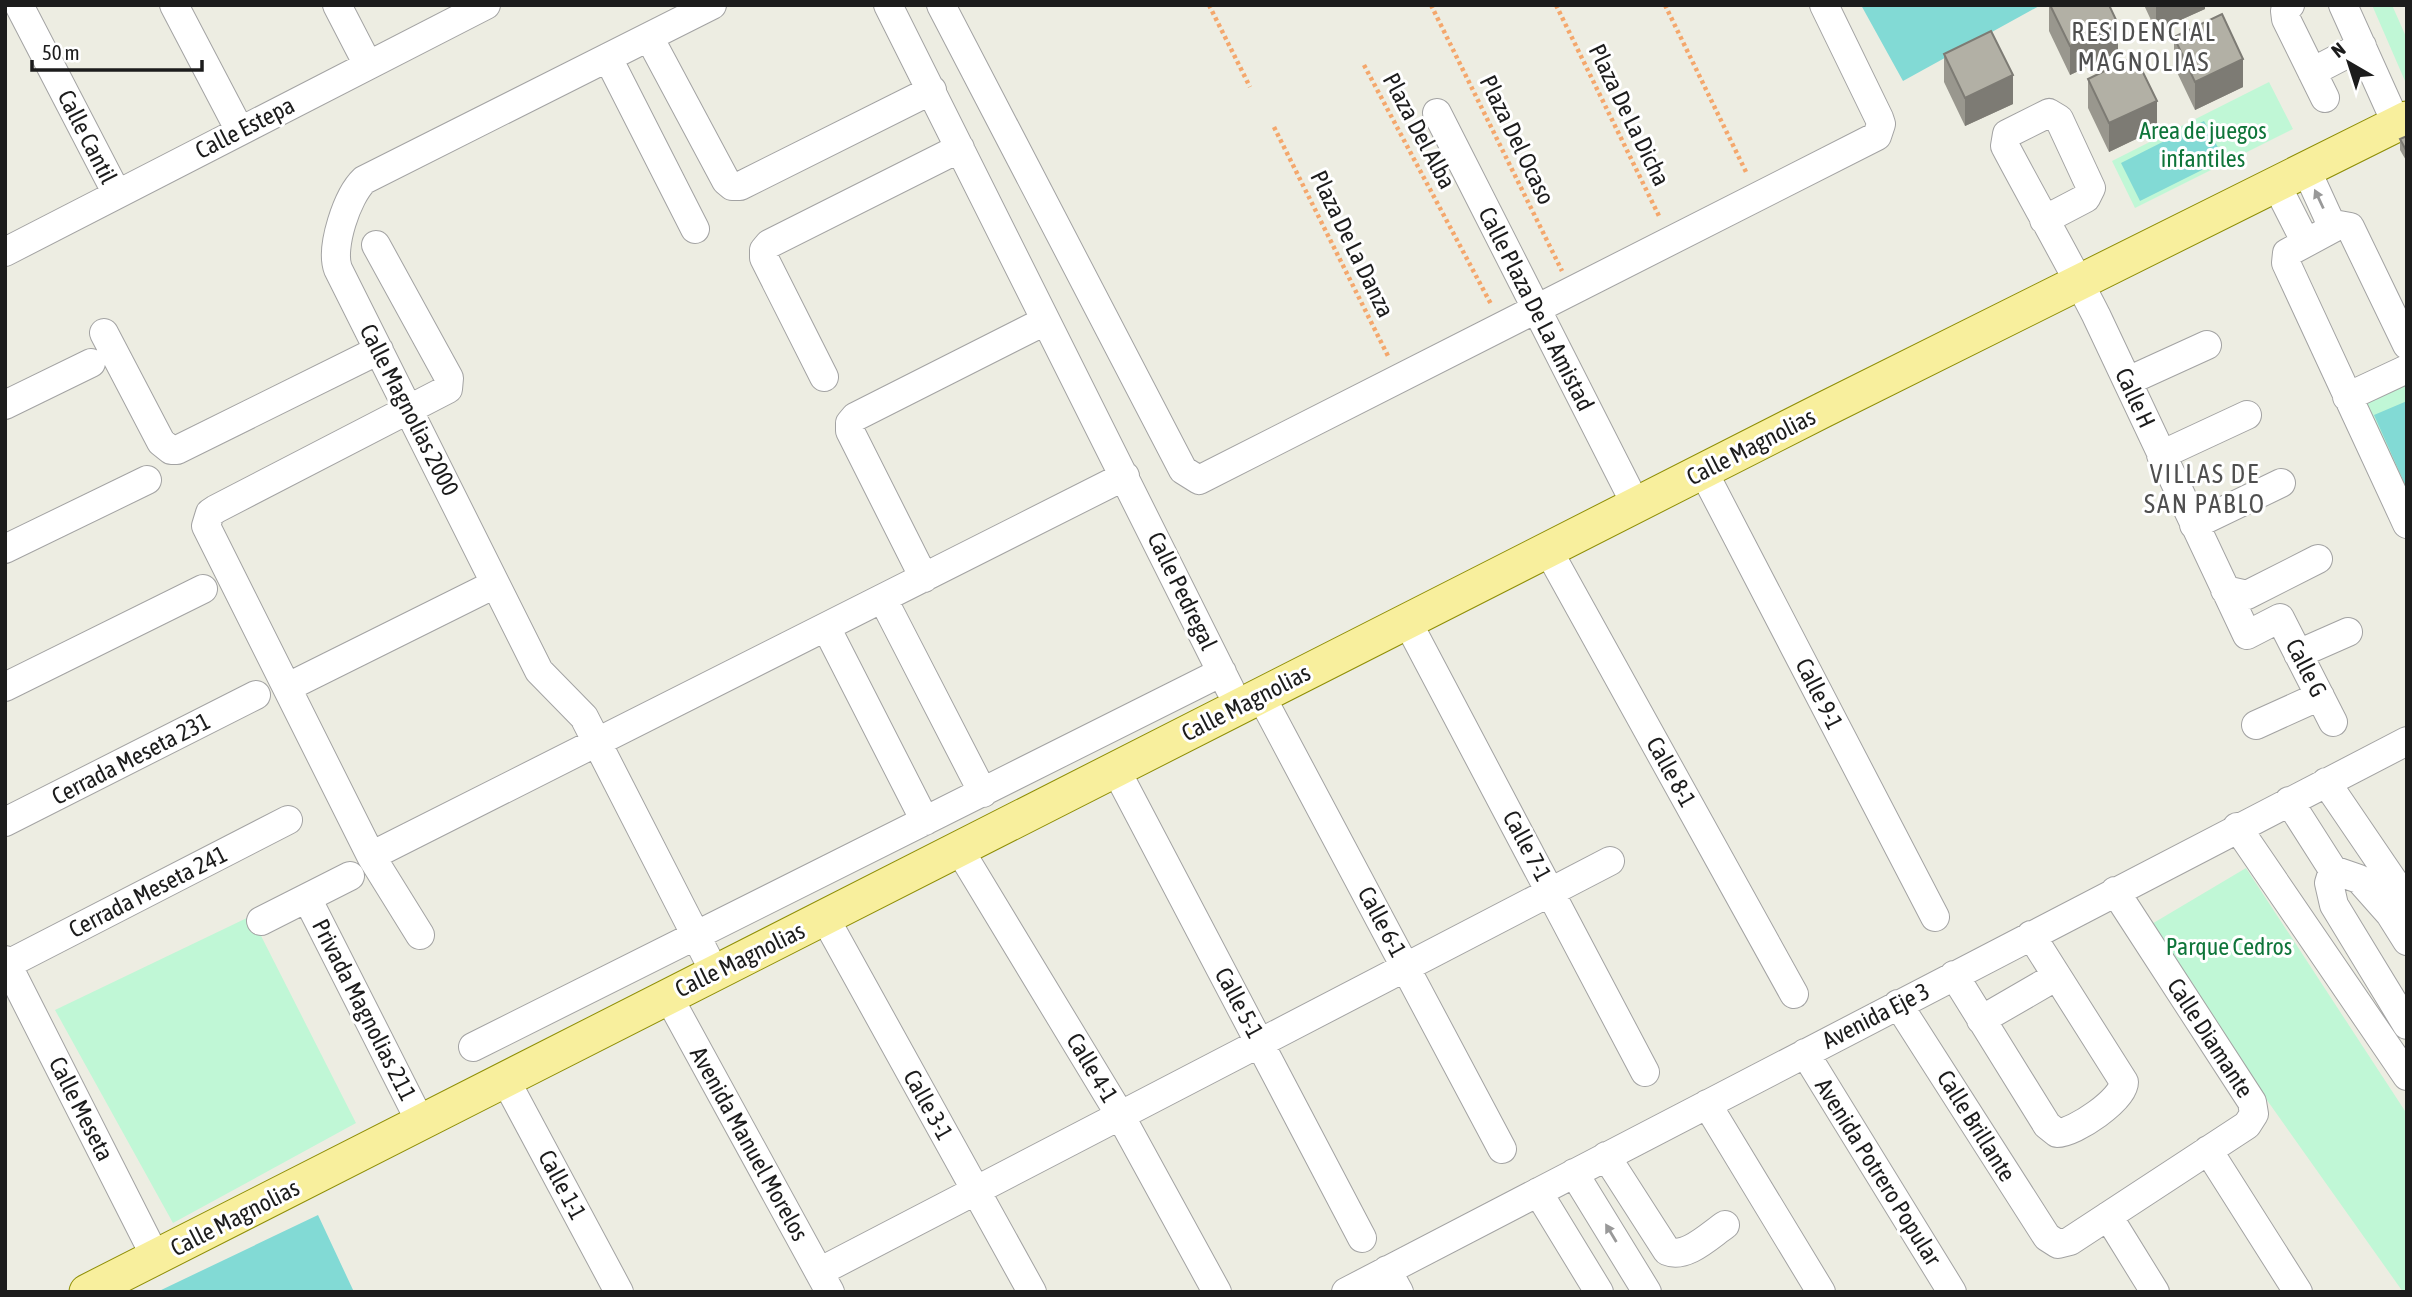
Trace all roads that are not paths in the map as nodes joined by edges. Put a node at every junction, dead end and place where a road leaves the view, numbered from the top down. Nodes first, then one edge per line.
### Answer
1 (19, 5) edge
2 (174, 5) edge
3 (337, 5) edge
4 (485, 5) edge
5 (712, 5) edge
6 (888, 5) edge
7 (941, 5) edge
8 (1824, 5) edge
9 (2290, 5) edge
10 (2343, 5) edge
11 (649, 37) junction
12 (2362, 46) junction
13 (608, 58) junction
14 (368, 65) junction
15 (2312, 72) junction
16 (932, 90) junction
17 (2325, 98) dead end
18 (1437, 113) dead end
19 (2402, 122) edge
20 (240, 131) junction
21 (960, 148) junction
22 (2291, 177) junction
23 (117, 194) junction
24 (2044, 220) junction
25 (2333, 228) junction
26 (695, 229) dead end
27 (2305, 241) junction
28 (376, 245) dead end
29 (5, 252) edge
30 (2080, 283) junction
31 (1535, 307) junction
32 (1045, 321) junction
33 (104, 332) dead end
34 (2207, 345) dead end
35 (2407, 345) edge
36 (379, 350) junction
37 (91, 363) dead end
38 (2407, 369) edge
39 (824, 377) dead end
40 (2128, 381) junction
41 (2347, 397) junction
42 (5, 405) edge
43 (410, 411) junction
44 (2247, 415) dead end
45 (2161, 455) junction
46 (1703, 471) junction
47 (1125, 476) junction
48 (147, 480) dead end
49 (2281, 483) dead end
50 (1636, 505) junction
51 (2407, 524) edge
52 (2194, 525) junction
53 (5, 549) edge
54 (1548, 550) junction
55 (2318, 559) dead end
56 (924, 578) junction
57 (495, 584) junction
58 (203, 589) dead end
59 (2225, 590) junction
60 (883, 599) junction
61 (1407, 621) junction
62 (826, 627) junction
63 (2348, 632) dead end
64 (2298, 654) junction
65 (1222, 672) junction
66 (5, 687) edge
67 (288, 687) junction
68 (256, 695) dead end
69 (2320, 696) junction
70 (1250, 701) junction
71 (2333, 722) dead end
72 (2256, 725) dead end
73 (2406, 742) edge
74 (597, 743) junction
75 (1116, 770) junction
76 (2326, 782) junction
77 (983, 793) junction
78 (2289, 801) junction
79 (288, 820) dead end
80 (925, 821) junction
81 (5, 822) edge
82 (2237, 827) junction
83 (959, 849) junction
84 (371, 856) junction
85 (1611, 861) dead end
86 (2333, 870) junction
87 (350, 876) dead end
88 (1551, 891) junction
89 (2116, 891) junction
90 (307, 898) junction
91 (2398, 908) edge
92 (1935, 917) dead end
93 (825, 918) junction
94 (261, 921) dead end
95 (420, 935) dead end
96 (2031, 935) junction
97 (696, 936) junction
98 (2353, 940) junction
99 (2407, 940) edge
100 (6, 962) edge
101 (1407, 969) junction
102 (715, 973) junction
103 (1954, 975) junction
104 (2057, 976) junction
105 (2397, 990) edge
106 (1794, 994) dead end
107 (668, 996) junction
108 (1899, 1004) junction
109 (1981, 1020) junction
110 (2407, 1025) edge
111 (1260, 1043) junction
112 (473, 1047) dead end
113 (1805, 1053) junction
114 (1645, 1072) dead end
115 (2407, 1076) edge
116 (505, 1079) junction
117 (1707, 1104) junction
118 (1121, 1115) junction
119 (421, 1123) junction
120 (1502, 1149) dead end
121 (2208, 1150) junction
122 (1606, 1156) junction
123 (1574, 1173) junction
124 (975, 1189) junction
125 (1538, 1192) junction
126 (2108, 1216) junction
127 (1725, 1225) dead end
128 (1362, 1238) dead end
129 (156, 1258) junction
130 (1393, 1281) edge
131 (825, 1282) edge
132 (87, 1292) edge
133 (619, 1292) edge
134 (1032, 1292) edge
135 (1217, 1292) edge
136 (1346, 1292) edge
137 (1599, 1292) edge
138 (1647, 1292) edge
139 (1821, 1292) edge
140 (1952, 1292) edge
141 (2155, 1292) edge
142 (2298, 1292) edge

1 - 23 street, Calle Cantil
2 - 20 street
3 - 14 street
4 - 14 street, Calle Estepa
5 - 11 street, Calle Magnolias 2000
6 - 16 street
7 - 31 street
8 - 31 street
9 - 15 street
10 - 12 street
11 - 13 street, Calle Magnolias 2000
11 - 16 street
12 - 15 street
12 - 19 street
13 - 26 street
13 - 36 street, Calle Magnolias 2000
14 - 20 street, Calle Estepa
15 - 17 street
16 - 21 street
18 - 31 street, Calle Plaza De La Amistad
19 - 22 main road, Calle Magnolias
20 - 23 street, Calle Estepa
21 - 32 street, Calle Pedregal
21 - 39 street
25 -> 22 street
22 - 27 street
22 - 30 main road, Calle Magnolias
23 - 29 street, Calle Estepa
24 - 24 street, Calle H
24 - 30 street, Calle H
25 - 27 street
25 - 35 street
27 - 41 street
28 - 43 street
30 - 40 street, Calle H
30 - 46 main road, Calle Magnolias
31 - 50 street, Calle Plaza De La Amistad
32 - 47 street, Calle Pedregal
32 - 56 street
33 - 36 street
34 - 40 street
36 - 43 street, Calle Magnolias 2000
37 - 42 street
38 - 41 street
40 - 45 street, Calle H
41 - 51 street
43 - 57 street, Calle Magnolias 2000
43 - 67 street
44 - 45 street
45 - 52 street, Calle H
46 - 50 main road, Calle Magnolias
46 - 92 street, Calle 9-1
47 - 56 street
47 - 65 street, Calle Pedregal
48 - 53 street
49 - 52 street
50 - 54 main road, Calle Magnolias
52 - 59 street, Calle H
54 - 61 main road, Calle Magnolias
54 - 106 street, Calle 8-1
55 - 59 street
56 - 60 street
57 - 67 street
57 - 74 street, Calle Magnolias 2000
58 - 66 street
59 - 64 street, Calle G
60 - 62 street
60 - 77 street
61 - 70 main road, Calle Magnolias
61 - 88 street, Calle 7-1
62 - 74 street
62 - 80 street
63 - 64 street
64 - 69 street, Calle G
65 - 70 street, Calle Pedregal
65 - 77 street
67 - 84 street
68 - 81 street, Cerrada Meseta 231
69 - 71 street, Calle G
69 - 72 street
70 - 75 main road, Calle Magnolias
70 - 101 street, Calle 6-1
73 - 76 street, Avenida Eje 3
74 - 84 street
74 - 97 street, Calle Magnolias 2000
75 - 83 main road, Calle Magnolias
75 - 111 street, Calle 5-1
76 - 78 street, Avenida Eje 3
76 - 91 street
77 - 80 street
78 - 82 street, Avenida Eje 3
78 - 86 street
79 - 100 street, Cerrada Meseta 241
80 - 97 street
82 - 89 street, Avenida Eje 3
82 - 115 street
83 - 93 main road, Calle Magnolias
83 - 118 street, Calle 4-1
84 - 95 street
85 - 88 street
86 - 91 street
86 - 98 street
87 - 90 street
88 - 101 street
88 - 114 street, Calle 7-1
89 - 96 street, Avenida Eje 3
89 - 121 street, Calle Diamante
90 - 94 street
90 - 119 street, Privada Magnolias 211
91 - 98 street
91 - 99 street
93 - 102 main road, Calle Magnolias
93 - 124 street, Calle 3-1
96 - 103 street, Avenida Eje 3
96 - 104 street
97 - 102 street, Calle Magnolias 2000
97 - 112 street
98 - 105 street
100 - 129 street, Calle Meseta
101 - 111 street
101 - 120 street, Calle 6-1
102 - 107 main road, Calle Magnolias
103 - 108 street, Avenida Eje 3
103 - 109 street
104 - 109 street
104 - 109 street
105 - 110 street
107 - 116 main road, Calle Magnolias
107 - 131 street, Avenida Manuel Morelos
108 - 113 street, Avenida Eje 3
108 - 126 street, Calle Brillante
111 - 118 street
111 - 128 street, Calle 5-1
113 - 117 street, Avenida Eje 3
113 - 140 street, Avenida Potrero Popular
116 - 119 main road, Calle Magnolias
116 - 133 street, Calle 1-1
117 - 122 street, Avenida Eje 3
117 - 139 street
118 - 124 street
118 - 135 street, Calle 4-1
119 - 129 main road, Calle Magnolias
121 - 126 street
121 - 142 street
122 - 123 street, Avenida Eje 3
122 - 127 street
123 - 125 street, Avenida Eje 3
138 -> 123 street
124 - 131 street
124 - 134 street, Calle 3-1
125 - 130 street, Avenida Eje 3
125 - 137 street
126 - 141 street
129 - 132 main road, Calle Magnolias
130 - 136 street, Avenida Eje 3

